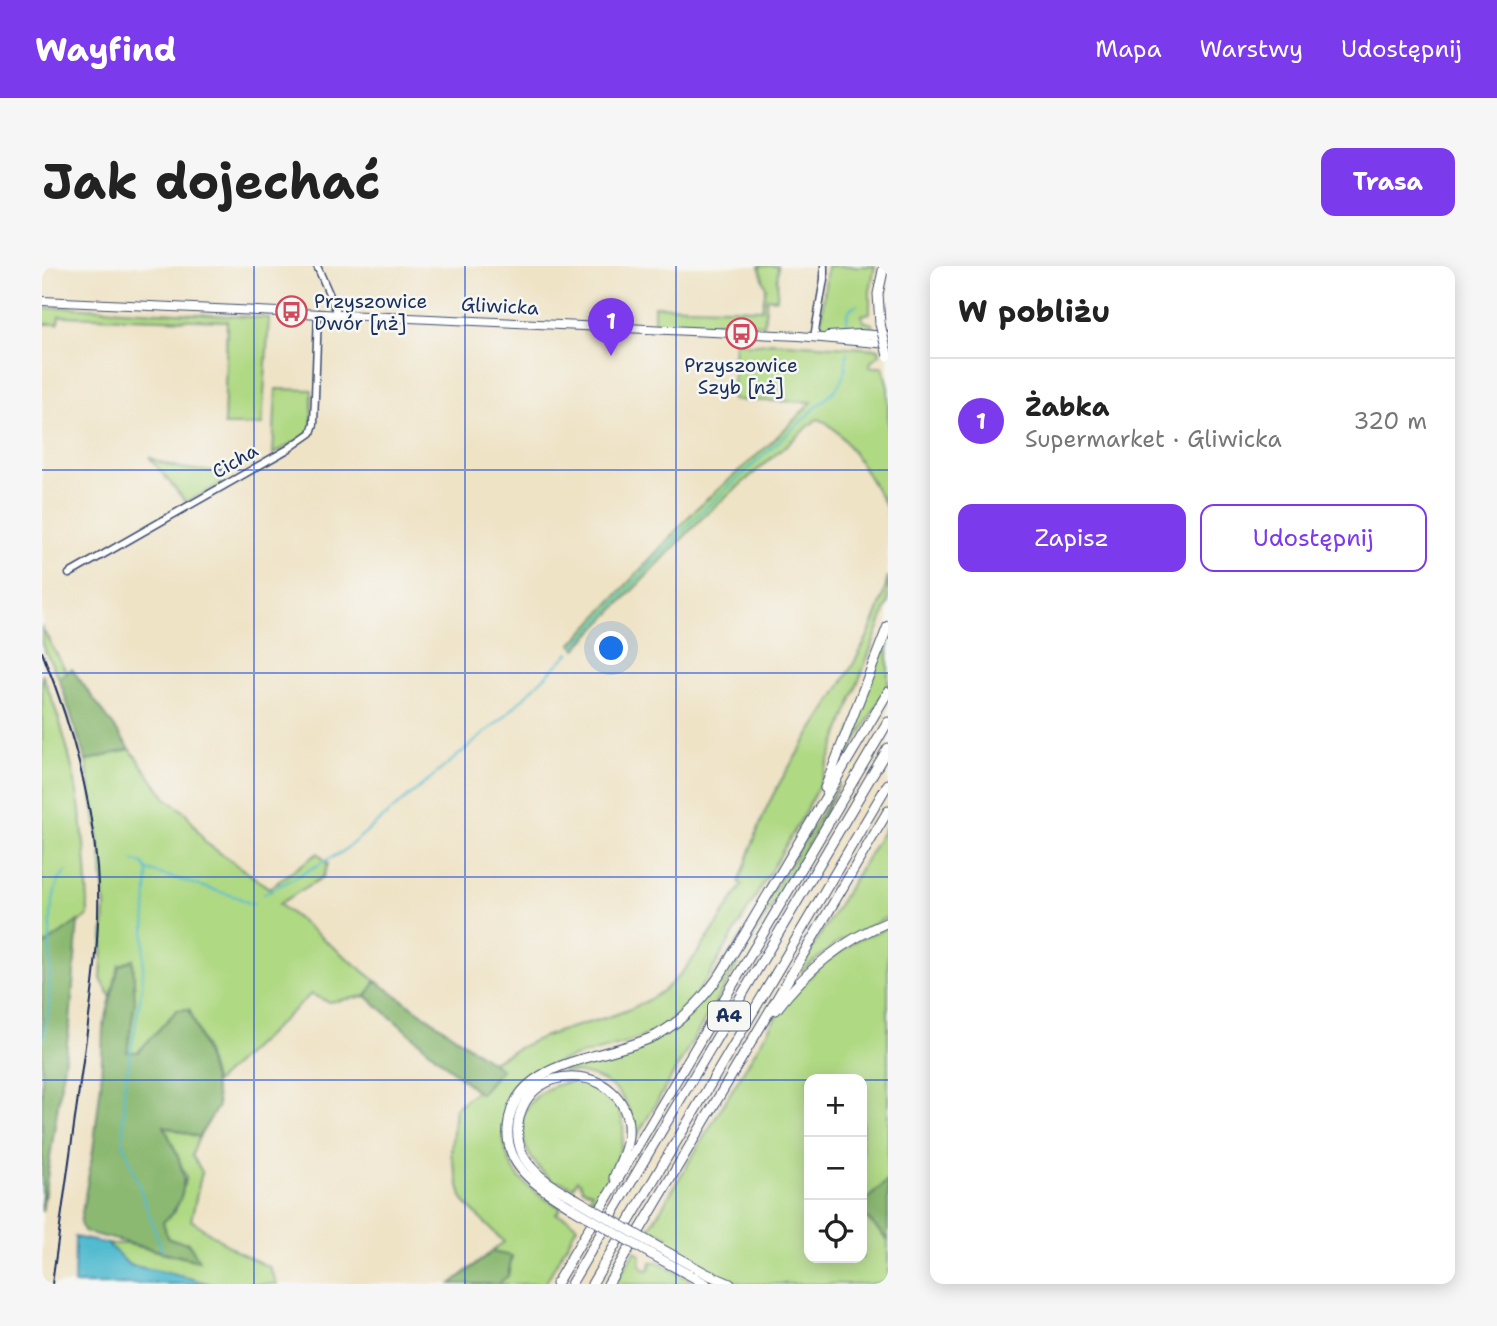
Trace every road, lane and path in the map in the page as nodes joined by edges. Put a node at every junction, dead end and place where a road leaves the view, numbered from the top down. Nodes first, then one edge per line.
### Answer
1 (317, 266) edge
2 (824, 266) edge
3 (884, 266) edge
4 (42, 302) edge
5 (318, 313) junction
6 (338, 314) junction
7 (888, 336) edge
8 (814, 337) junction
9 (888, 344) edge
10 (888, 356) edge
11 (69, 574) dead end
12 (888, 626) edge
13 (888, 692) edge
14 (888, 722) edge
15 (888, 748) edge
16 (888, 784) edge
17 (888, 811) edge
18 (810, 822) junction
19 (888, 922) edge
20 (749, 1045) junction
21 (573, 1203) junction
22 (602, 1206) junction
23 (653, 1250) junction
24 (556, 1284) edge
25 (571, 1284) edge
26 (592, 1284) edge
27 (608, 1284) edge
28 (706, 1284) edge
29 (730, 1284) edge

1 - 6 street
2 - 8 street
3 - 10 highway, bridge
4 - 5 main road, Gliwicka
5 - 6 main road, Gliwicka
5 - 11 street, Cicha
6 - 8 main road, Gliwicka
7 - 8 main road
8 - 9 main road
12 - 18 highway
13 - 18 highway
14 - 22 highway
15 - 25 highway, A4
16 - 26 highway, A4
17 - 20 highway
18 - 21 highway
19 - 20 highway
20 - 27 highway
21 - 22 highway
21 - 23 highway, bridge
22 - 24 highway
23 - 28 highway
23 - 29 highway

